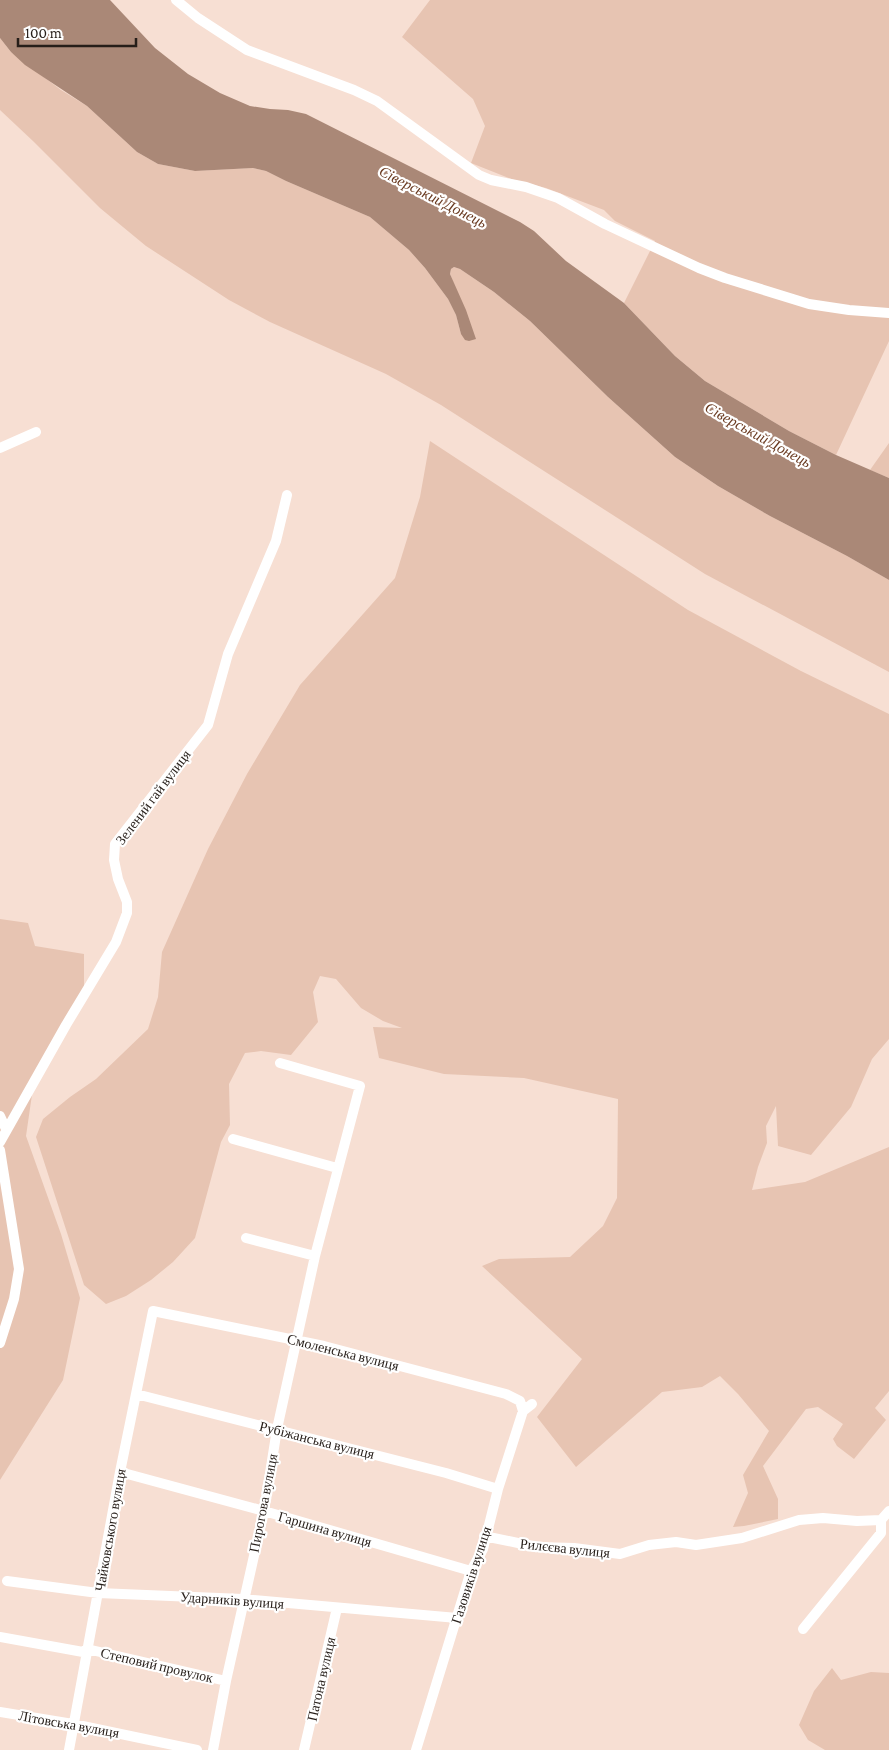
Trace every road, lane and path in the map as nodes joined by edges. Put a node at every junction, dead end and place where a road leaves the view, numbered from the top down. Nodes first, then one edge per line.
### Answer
1 (176, 0) edge
2 (889, 313) edge
3 (36, 432) dead end
4 (0, 448) edge
5 (287, 495) dead end
6 (280, 1063) dead end
7 (0, 1116) edge
8 (6, 1129) junction
9 (233, 1139) dead end
10 (0, 1142) edge
11 (0, 1150) edge
12 (337, 1168) junction
13 (246, 1238) dead end
14 (314, 1256) junction
15 (154, 1311) joint
16 (297, 1340) junction
17 (0, 1343) edge
18 (136, 1394) junction
19 (532, 1404) dead end
20 (523, 1411) junction
21 (277, 1429) junction
22 (120, 1472) junction
23 (498, 1489) junction
24 (264, 1511) junction
25 (889, 1511) edge
26 (881, 1520) junction
27 (484, 1536) junction
28 (471, 1571) junction
29 (7, 1581) dead end
30 (98, 1592) junction
31 (243, 1599) junction
32 (337, 1608) junction
33 (457, 1618) junction
34 (803, 1629) dead end
35 (0, 1637) edge
36 (87, 1650) junction
37 (226, 1681) junction
38 (0, 1712) edge
39 (73, 1724) junction
40 (70, 1750) edge
41 (197, 1750) edge
42 (213, 1750) edge
43 (304, 1750) edge
44 (416, 1750) edge

1 - 2 street
3 - 4 street
5 - 8 street, Зелений гай вулиця
6 - 12 street, Пирогова вулиця
7 - 8 street
8 - 10 street, Зелений гай вулиця
9 - 12 street
11 - 17 street
12 - 14 street, Пирогова вулиця
13 - 14 street
14 - 16 street, Пирогова вулиця
15 - 16 street, Смоленська вулиця
15 - 18 street, Чайковського вулиця
16 - 20 street, Смоленська вулиця
16 - 21 street, Пирогова вулиця
18 - 21 street, Рубіжанська вулиця
18 - 22 street, Чайковського вулиця
19 - 20 street
20 - 23 street, Газовиків вулиця
21 - 23 street, Рубіжанська вулиця
21 - 24 street, Пирогова вулиця
22 - 24 street, Гаршина вулиця
22 - 30 street, Чайковського вулиця
23 - 27 street, Газовиків вулиця
24 - 28 street, Гаршина вулиця
24 - 31 street, Пирогова вулиця
25 - 26 street
26 - 27 street, Рилєєва вулиця
26 - 34 street
27 - 28 street, Газовиків вулиця
28 - 33 street, Газовиків вулиця
29 - 30 street, Ударників вулиця
30 - 31 street, Ударників вулиця
30 - 36 street, Чайковського вулиця
31 - 32 street, Ударників вулиця
31 - 37 street, Пирогова вулиця
32 - 33 street, Ударників вулиця
32 - 43 street, Патона вулиця
33 - 44 street, Газовиків вулиця
35 - 36 street, Степовий провулок
36 - 37 street, Степовий провулок
36 - 39 street, Чайковського вулиця
37 - 42 street, Пирогова вулиця
38 - 39 street, Літовська вулиця
39 - 40 street, Чайковського вулиця
39 - 41 street, Літовська вулиця

